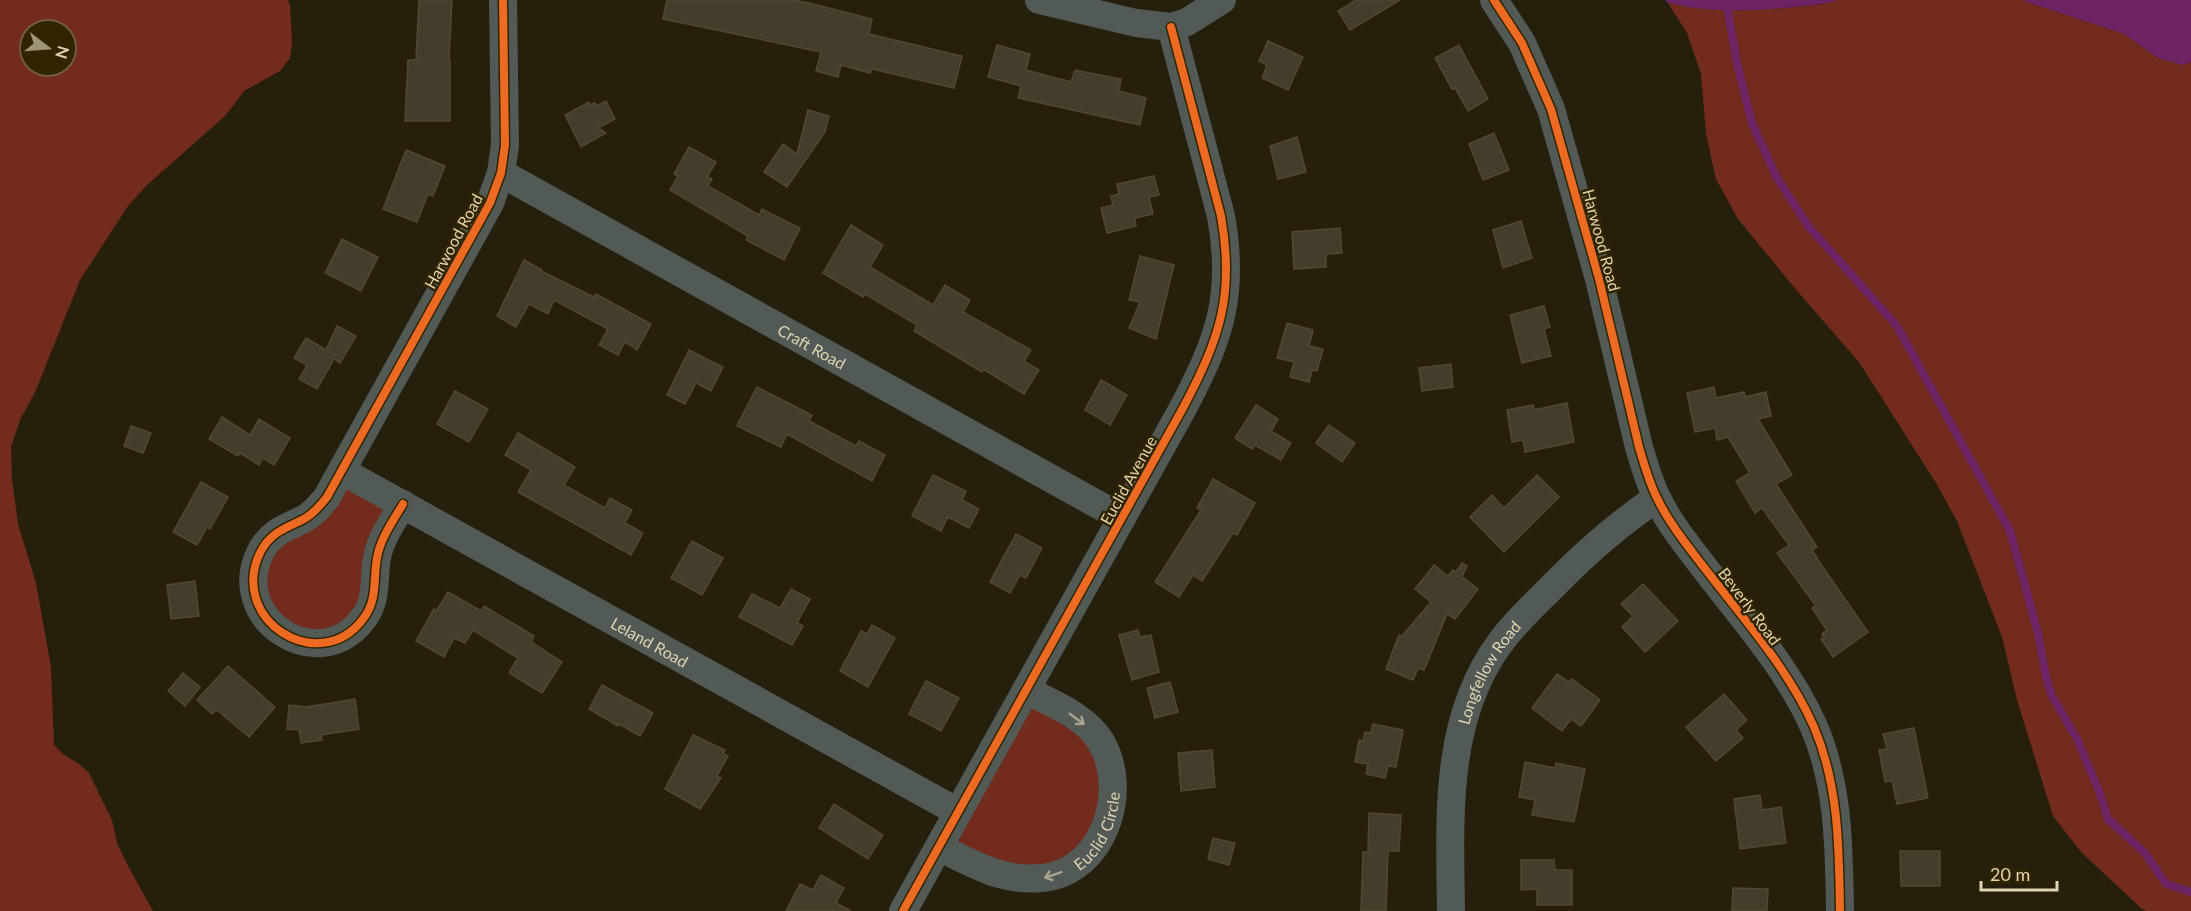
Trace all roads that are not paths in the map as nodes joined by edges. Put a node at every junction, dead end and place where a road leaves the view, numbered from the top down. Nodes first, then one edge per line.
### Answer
1 (503, 0) edge
2 (1039, 0) edge
3 (1222, 0) edge
4 (1494, 0) edge
5 (1171, 27) junction
6 (501, 173) junction
7 (342, 471) junction
8 (1657, 498) junction
9 (403, 504) junction
10 (1122, 518) junction
11 (1026, 690) junction
12 (958, 812) junction
13 (939, 847) junction
14 (903, 911) edge
15 (1451, 911) edge
16 (1840, 911) edge

1 - 6 street, Harwood Road
2 - 5 street
3 - 5 street
4 - 8 street, Harwood Road
5 - 10 street, Euclid Avenue
6 - 7 street, Harwood Road
6 - 10 street, Craft Road
7 - 9 street, Leland Road
7 - 9 street, Harwood Road
8 - 15 street, Longfellow Road
8 - 16 street, Beverly Road
9 - 12 street, Leland Road
10 - 11 street, Euclid Avenue
11 - 12 street, Euclid Avenue
11 -> 13 street, Euclid Circle
12 - 13 street, Euclid Avenue
13 - 14 street, Euclid Avenue

